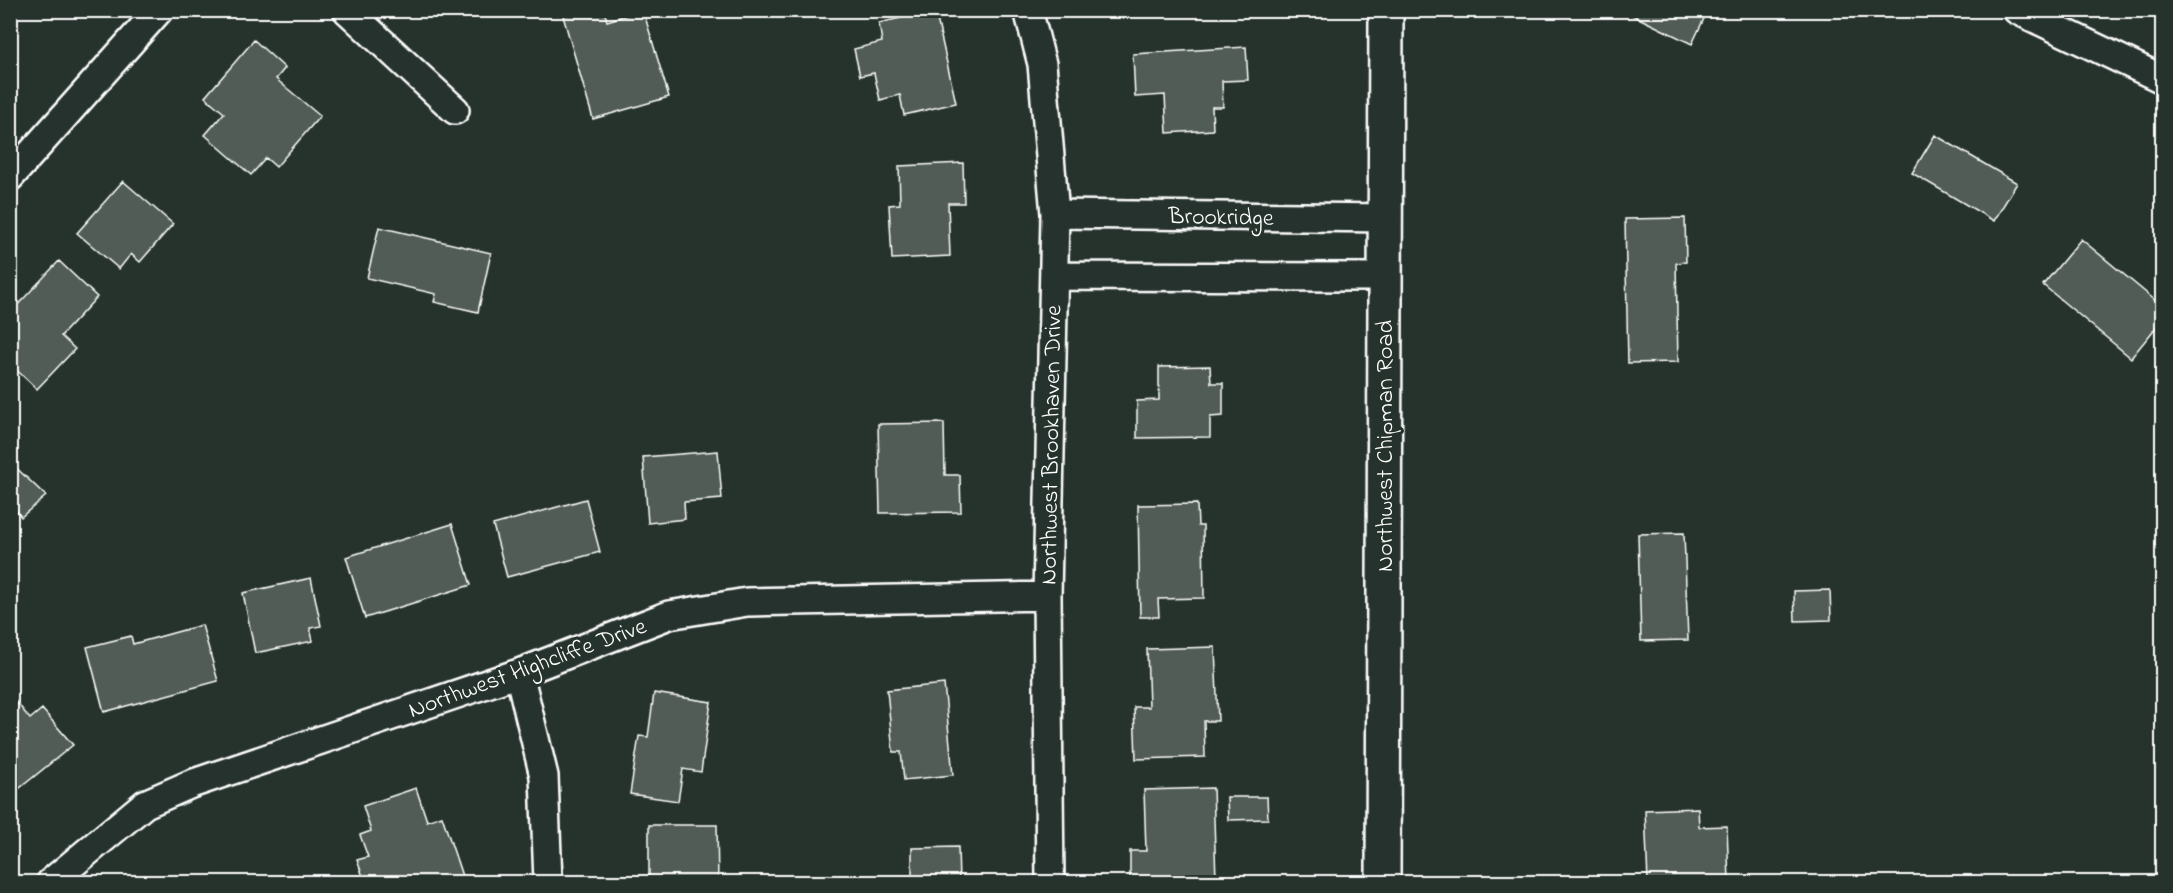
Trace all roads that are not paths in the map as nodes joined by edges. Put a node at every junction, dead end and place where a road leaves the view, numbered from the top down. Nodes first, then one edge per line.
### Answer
1 (159, 10) edge
2 (347, 10) edge
3 (1028, 10) edge
4 (1386, 10) edge
5 (2017, 10) edge
6 (2163, 79) edge
7 (455, 110) dead end
8 (10, 177) edge
9 (1055, 214) junction
10 (1386, 218) junction
11 (1054, 276) junction
12 (1384, 277) junction
13 (1047, 596) junction
14 (519, 673) junction
15 (51, 882) edge
16 (548, 882) edge
17 (1050, 882) edge
18 (1383, 882) edge

1 - 8 street
2 - 7 street
3 - 9 street, Northwest Brookhaven Drive
4 - 10 main road, Northwest Chipman Road
5 - 6 street
9 - 10 street, Brookridge
9 - 11 street, Northwest Brookhaven Drive
10 - 12 main road, Northwest Chipman Road
11 - 12 street
11 - 13 street, Northwest Brookhaven Drive
12 - 18 main road, Northwest Chipman Road
13 - 14 street, Northwest Highcliffe Drive
13 - 17 street, Northwest Brookhaven Drive
14 - 15 street, Northwest Highcliffe Drive
14 - 16 street

